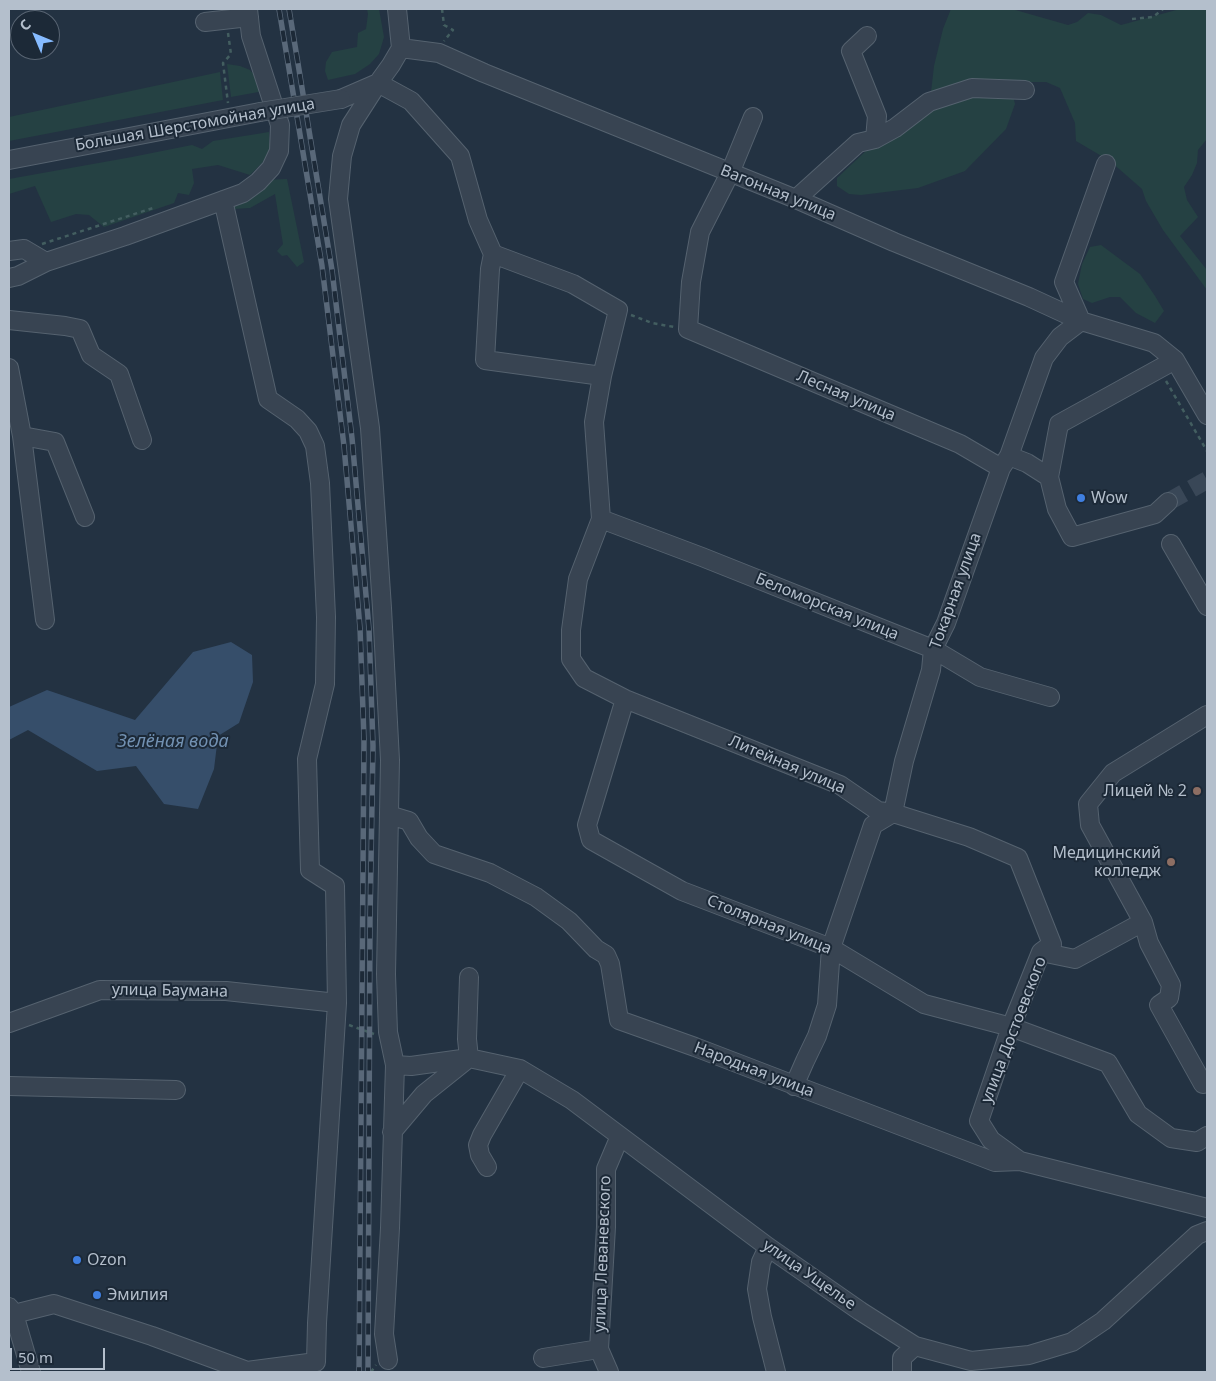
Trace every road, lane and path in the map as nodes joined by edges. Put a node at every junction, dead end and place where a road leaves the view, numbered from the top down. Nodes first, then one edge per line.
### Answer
1 (396, 9) edge
2 (442, 9) edge
3 (1164, 9) edge
4 (248, 13) edge
5 (1132, 19) dead end
6 (226, 20) junction
7 (206, 22) dead end
8 (867, 36) dead end
9 (443, 42) dead end
10 (401, 48) junction
11 (378, 83) junction
12 (1025, 90) dead end
13 (228, 103) dead end
14 (753, 117) dead end
15 (875, 139) junction
16 (9, 160) edge
17 (1106, 164) dead end
18 (730, 173) junction
19 (796, 199) junction
20 (224, 200) junction
21 (156, 208) dead end
22 (16, 250) edge
23 (493, 254) junction
24 (46, 262) junction
25 (9, 278) edge
26 (618, 310) junction
27 (9, 320) edge
28 (1081, 321) junction
29 (688, 329) junction
30 (1175, 360) junction
31 (9, 368) edge
32 (1159, 368) junction
33 (602, 376) junction
34 (1207, 415) edge
35 (22, 436) junction
36 (142, 440) dead end
37 (1207, 450) edge
38 (1005, 462) junction
39 (1049, 477) junction
40 (1168, 502) tunnel mouth
41 (85, 517) dead end
42 (601, 519) junction
43 (1171, 544) dead end
44 (1207, 606) edge
45 (45, 620) dead end
46 (933, 649) junction
47 (1050, 698) dead end
48 (625, 699) junction
49 (1207, 715) edge
50 (893, 812) junction
51 (389, 815) junction
52 (1018, 858) joint
53 (1144, 922) junction
54 (831, 948) junction
55 (1041, 952) junction
56 (469, 977) dead end
57 (337, 1003) junction
58 (9, 1023) edge
59 (335, 1024) junction
60 (1011, 1027) junction
61 (388, 1032) junction
62 (469, 1058) junction
63 (403, 1066) junction
64 (520, 1070) junction
65 (1207, 1082) edge
66 (9, 1086) edge
67 (794, 1086) junction
68 (176, 1090) dead end
69 (392, 1132) junction
70 (620, 1136) junction
71 (1202, 1139) edge
72 (1020, 1162) junction
73 (487, 1167) dead end
74 (1207, 1208) edge
75 (1207, 1231) edge
76 (768, 1246) junction
77 (11, 1311) edge
78 (915, 1346) junction
79 (599, 1349) junction
80 (543, 1358) dead end
81 (388, 1360) dead end
82 (31, 1372) edge
83 (609, 1372) edge
84 (776, 1372) edge
85 (902, 1372) edge

1 - 10 street
2 - 9 path
3 - 5 path
4 - 6 street
4 - 20 street
6 - 7 street
6 - 13 path
8 - 15 street
10 - 11 street
10 - 18 street, Вагонная улица
11 - 16 street, Большая Шерстомойная улица, bridge
11 - 23 street
11 - 51 street
12 - 15 street
14 - 18 street
15 - 19 street
17 - 28 street
18 - 19 street, Вагонная улица
18 - 29 street
19 - 28 street, Вагонная улица
20 - 24 street
20 - 57 street
21 - 22 path
22 - 24 street
23 - 26 street
23 - 33 street
24 - 25 street
26 - 29 path
26 - 33 street
27 - 36 street
28 - 30 street, Вагонная улица
28 - 38 street, Токарная улица
29 - 38 street, Лесная улица
30 - 32 street
30 - 34 street
31 - 35 street
32 - 37 path
32 - 39 street
33 - 42 street
35 - 41 street
35 - 45 street
38 - 39 street, Лесная улица
38 - 46 street, Токарная улица
39 - 40 street
42 - 46 street, Беломорская улица
42 - 48 street, Литейная улица
43 - 44 street
46 - 47 street, Беломорская улица
46 - 50 street, Токарная улица
48 - 50 street, Литейная улица
48 - 54 street, Столярная улица
49 - 53 street
50 - 52 street, Литейная улица
50 - 54 street
51 - 61 street
51 - 67 street, Народная улица
52 - 55 street, улица Достоевского
53 - 55 street
53 - 65 street
54 - 60 street, Столярная улица
54 - 67 street
55 - 60 street, улица Достоевского
56 - 62 street
57 - 58 street, улица Баумана
57 - 59 street
59 - 61 path
59 - 77 street
60 - 71 street, Столярная улица
60 - 72 street, улица Достоевского
61 - 63 street
62 - 63 street, улица Ущелье
62 - 64 street, улица Ущелье
62 - 69 street
63 - 69 street
64 - 70 street, улица Ущелье
64 - 73 street
66 - 68 street
67 - 72 street, Народная улица
69 - 81 street
70 - 76 street, улица Ущелье
70 - 79 street, улица Леваневского
72 - 74 street, Народная улица
75 - 78 street, улица Ущелье
76 - 78 street, улица Ущелье
76 - 84 street
77 - 82 street
78 - 85 street
79 - 80 street
79 - 83 street, улица Леваневского

